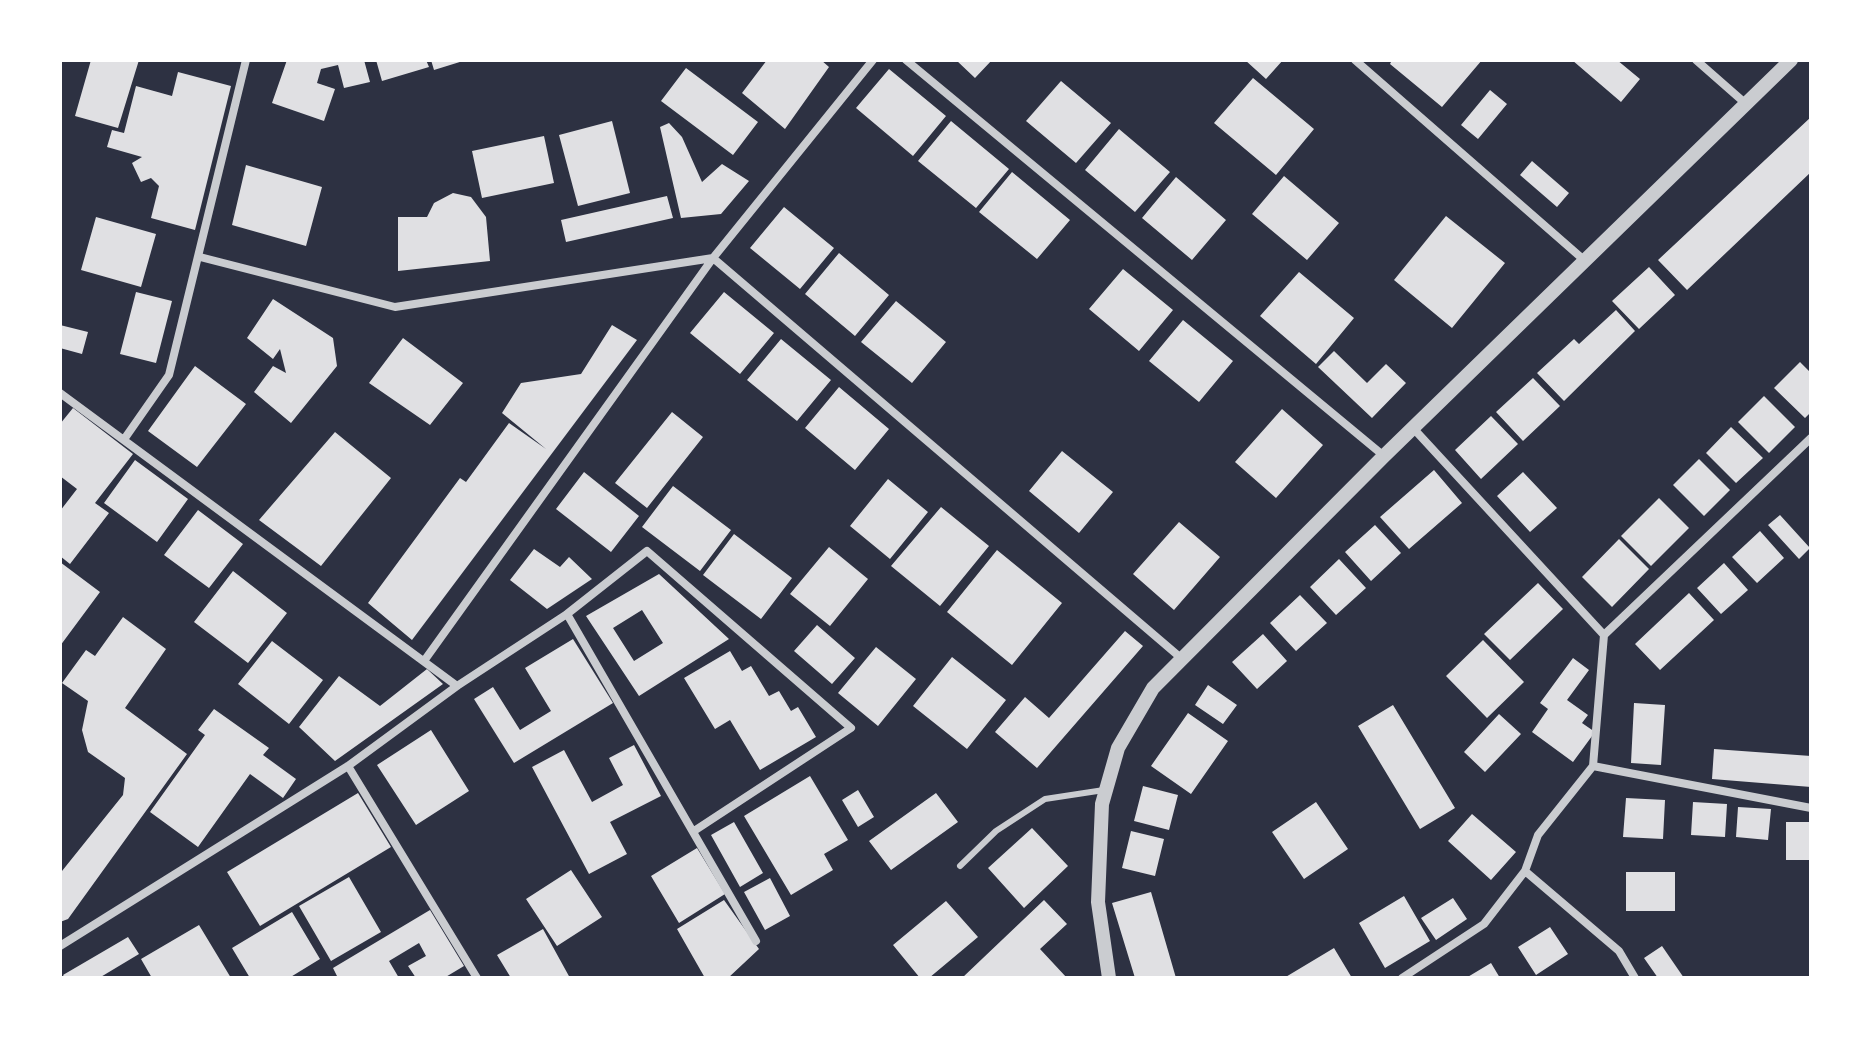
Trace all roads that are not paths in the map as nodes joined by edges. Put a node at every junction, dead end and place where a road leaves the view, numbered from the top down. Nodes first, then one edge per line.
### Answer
1 (246, 60) edge
2 (873, 60) edge
3 (906, 60) edge
4 (1355, 60) edge
5 (1696, 60) edge
6 (1791, 60) edge
7 (1745, 103) junction
8 (200, 257) junction
9 (713, 258) junction
10 (1584, 260) junction
11 (60, 393) edge
12 (1413, 428) junction
13 (125, 438) junction
14 (1811, 438) edge
15 (1384, 456) junction
16 (567, 614) junction
17 (1604, 635) junction
18 (1181, 658) junction
19 (424, 661) junction
20 (457, 686) junction
21 (348, 766) junction
22 (1593, 766) junction
23 (1104, 790) junction
24 (1811, 808) edge
25 (694, 831) junction
26 (960, 866) dead end
27 (1525, 871) junction
28 (756, 941) dead end
29 (60, 946) edge
30 (477, 978) edge
31 (1109, 978) edge
32 (1402, 978) edge
33 (1635, 978) edge

1 - 8 street
2 - 9 street
3 - 15 street
4 - 10 street
5 - 7 street
6 - 7 street
7 - 10 street
8 - 9 street
8 - 13 street
9 - 18 street
9 - 19 street
10 - 12 street
11 - 13 street
12 - 15 street
12 - 17 street
13 - 19 street
14 - 17 street
15 - 18 street
16 - 20 street
16 - 25 street
16 - 25 street
17 - 22 street
18 - 23 street
19 - 20 street
20 - 21 street
21 - 29 street
21 - 30 street
22 - 24 street
22 - 27 street
23 - 26 lane
23 - 31 street
25 - 28 street
27 - 32 street
27 - 33 street

